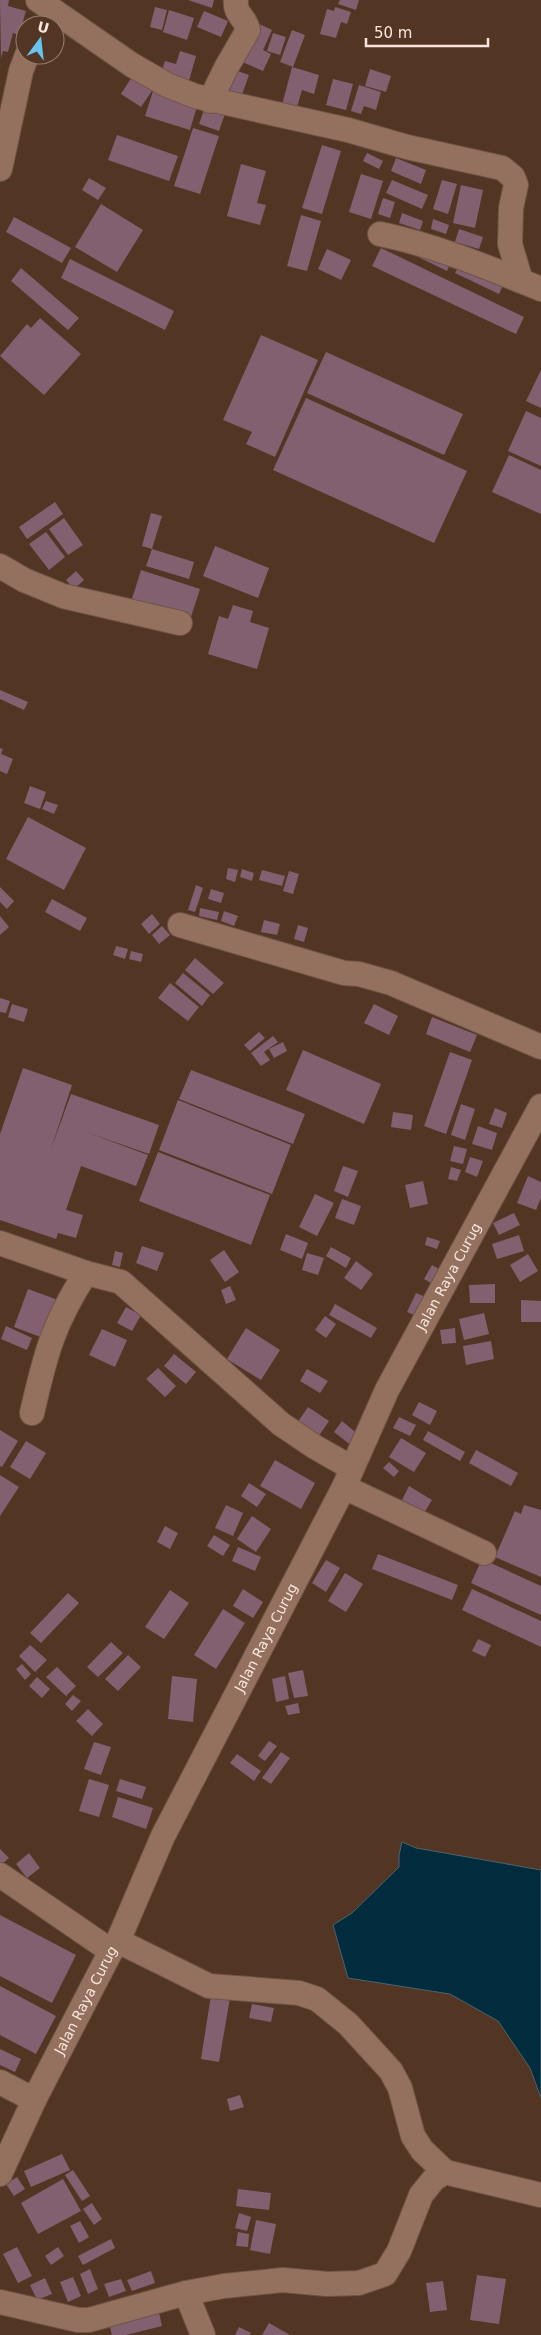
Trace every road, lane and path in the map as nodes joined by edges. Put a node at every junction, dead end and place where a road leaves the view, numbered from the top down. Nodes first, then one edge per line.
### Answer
1 (236, 0) edge
2 (40, 10) edge
3 (23, 65) edge
4 (210, 101) junction
5 (0, 169) edge
6 (380, 234) dead end
7 (531, 285) edge
8 (0, 566) edge
9 (180, 623) dead end
10 (180, 925) dead end
11 (541, 1047) edge
12 (541, 1106) edge
13 (0, 1243) edge
14 (86, 1273) junction
15 (32, 1413) dead end
16 (348, 1478) junction
17 (484, 1553) dead end
18 (0, 1875) edge
19 (114, 1946) junction
20 (0, 2082) edge
21 (35, 2098) junction
22 (445, 2172) junction
23 (0, 2174) edge
24 (541, 2195) edge
25 (186, 2294) junction
26 (0, 2302) edge
27 (203, 2335) edge

1 - 4 street
2 - 4 street
3 - 5 street
4 - 7 street
6 - 7 street
8 - 9 street
10 - 11 street
12 - 16 street, Jalan Raya Curug
13 - 14 street
14 - 15 street
14 - 16 street
16 - 17 street
16 - 19 street, Jalan Raya Curug
18 - 19 street
19 - 21 street, Jalan Raya Curug
19 - 22 street
20 - 21 street
21 - 23 street, Jalan Raya Curug
22 - 24 street
22 - 25 street
25 - 26 street
25 - 27 street

